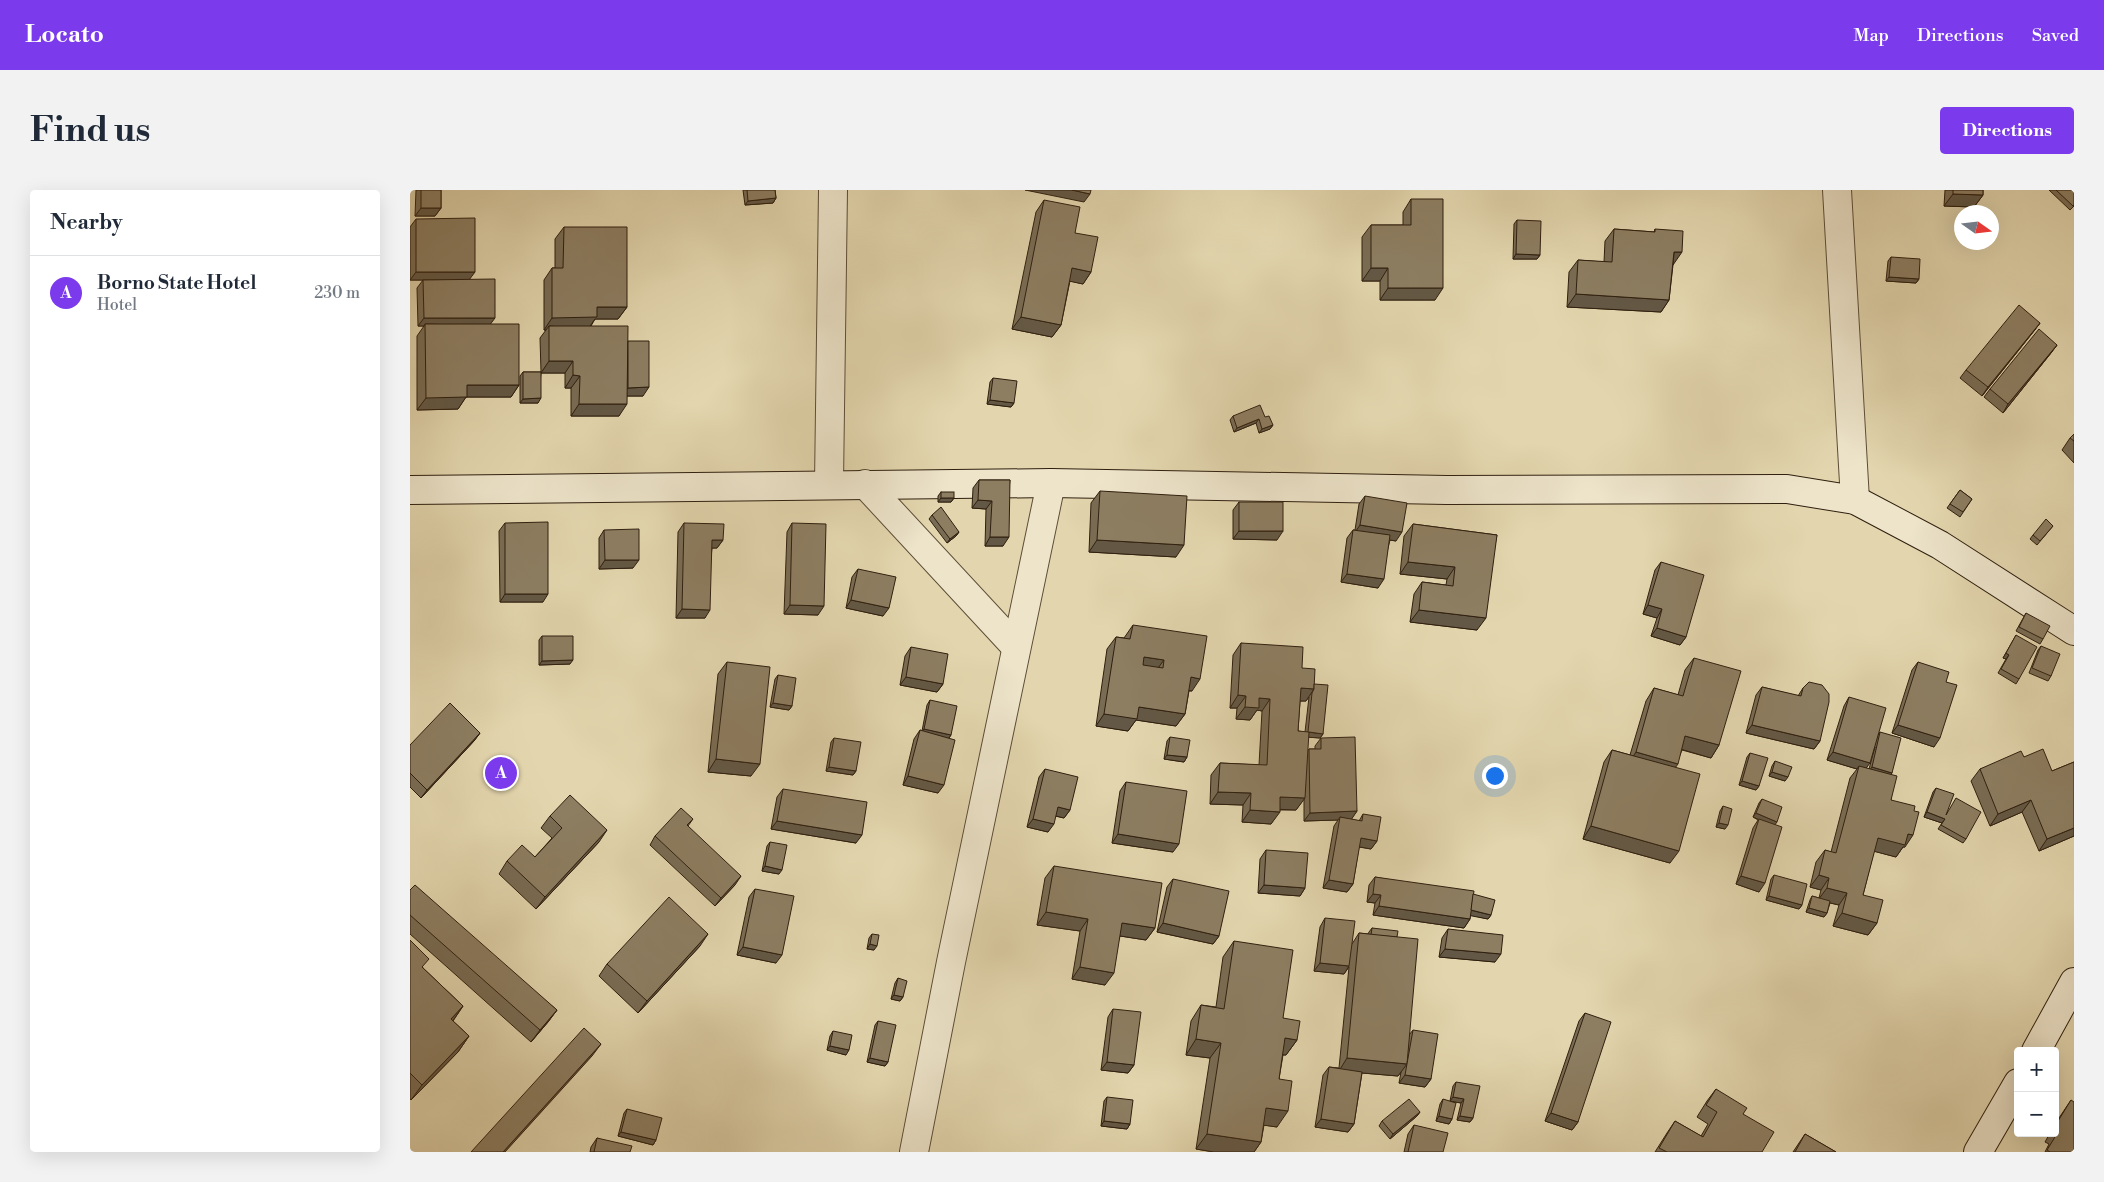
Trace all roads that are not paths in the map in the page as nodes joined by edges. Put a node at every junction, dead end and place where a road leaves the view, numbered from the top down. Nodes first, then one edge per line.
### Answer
1 (833, 190) edge
2 (1837, 190) edge
3 (1051, 483) junction
4 (829, 484) junction
5 (865, 484) junction
6 (410, 490) edge
7 (1855, 500) junction
8 (2074, 631) edge
9 (1016, 646) junction
10 (2074, 982) edge
11 (2038, 1047) edge
12 (2014, 1090) edge
13 (914, 1152) edge
14 (1978, 1152) edge

1 - 4 street
2 - 7 street
3 - 5 street
3 - 7 street
3 - 9 street
4 - 5 street
4 - 6 street
5 - 9 street
7 - 8 street
9 - 13 street
10 - 11 street
12 - 14 street

